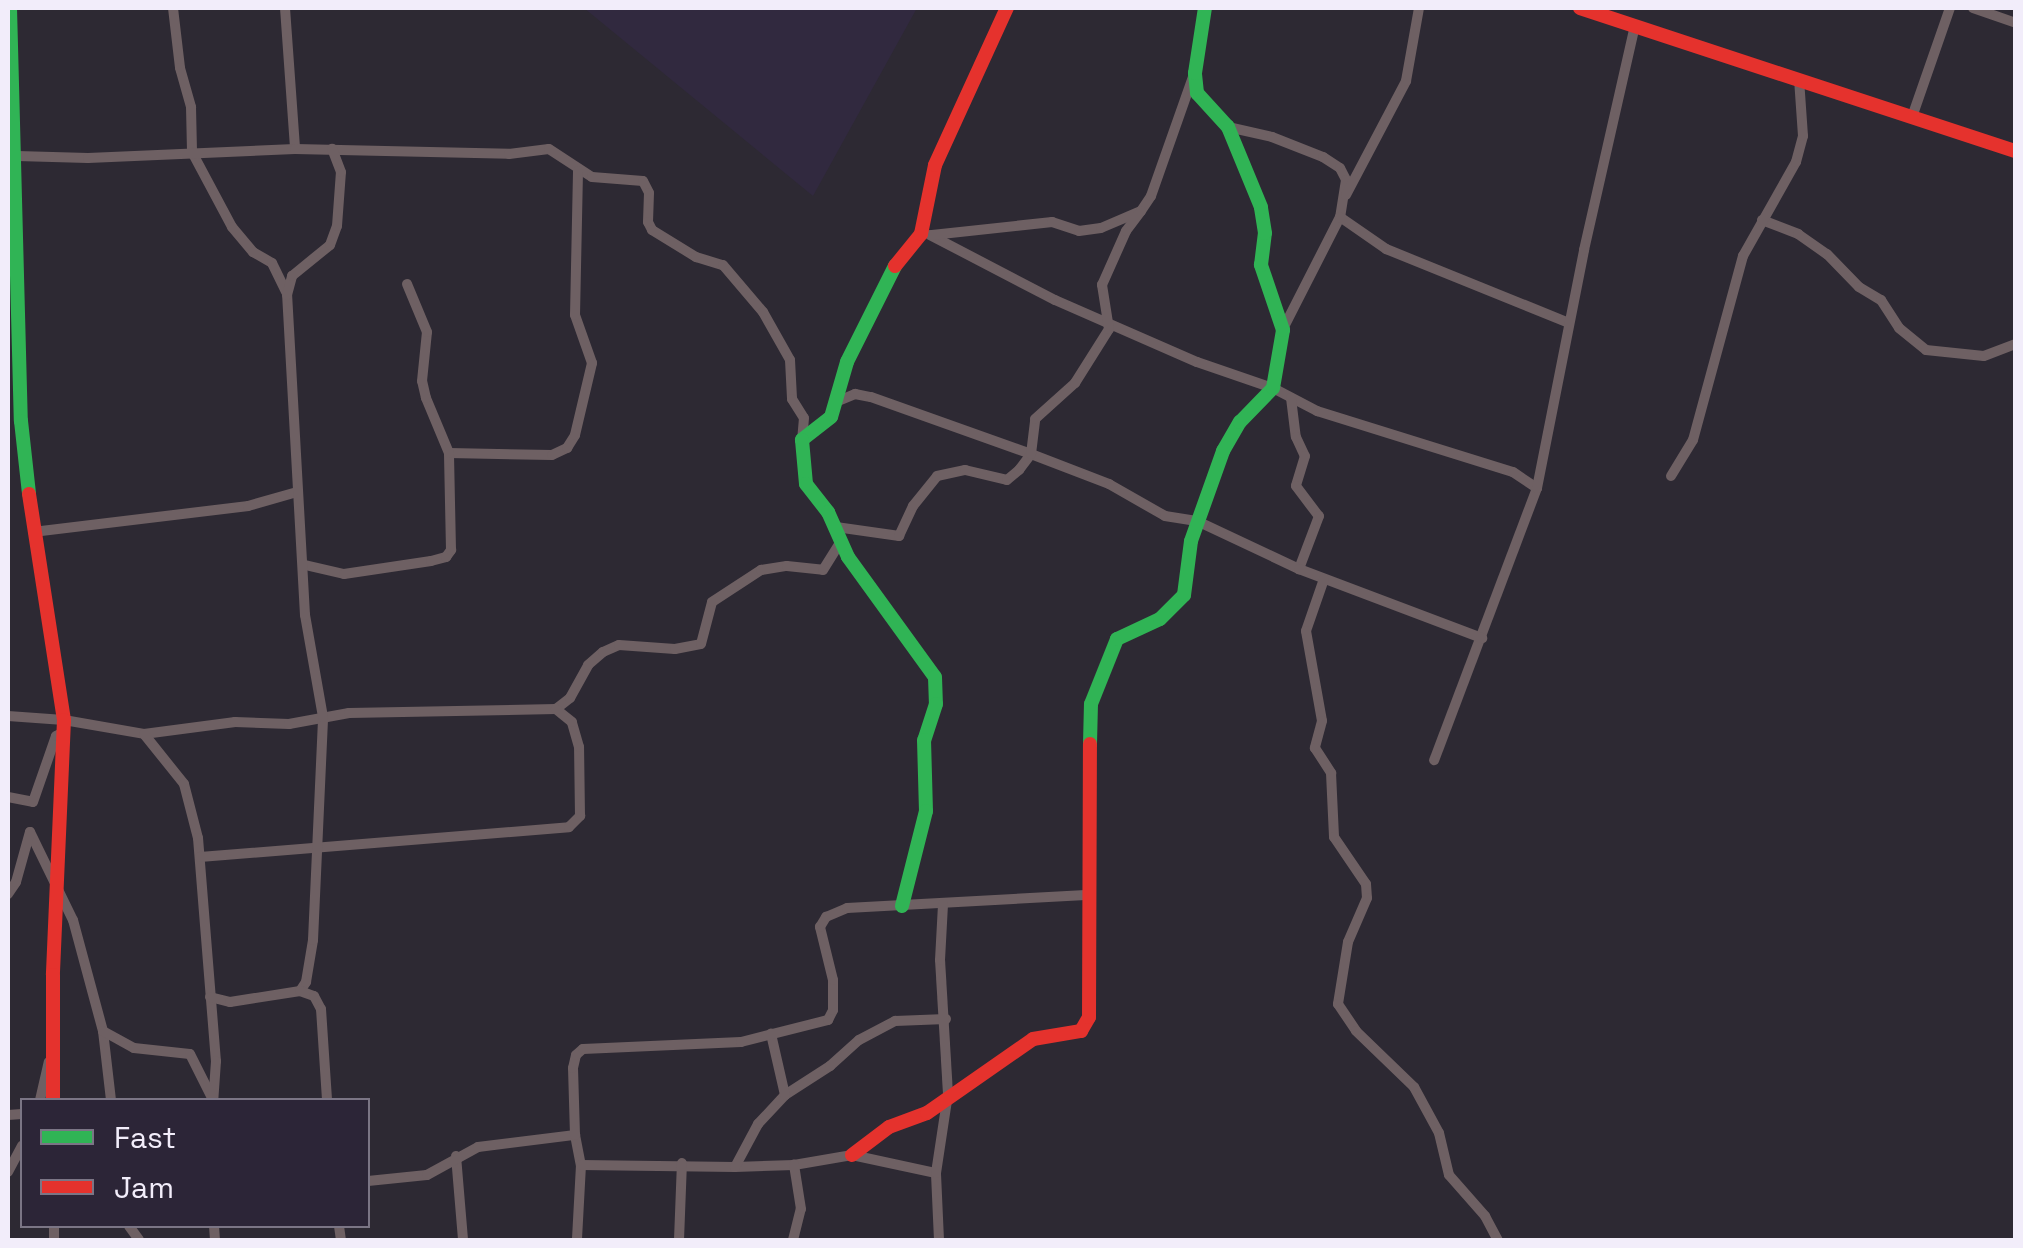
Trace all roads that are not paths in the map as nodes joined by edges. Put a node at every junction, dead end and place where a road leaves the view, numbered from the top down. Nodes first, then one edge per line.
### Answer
1 (10, 8) edge
2 (173, 8) edge
3 (286, 8) edge
4 (1007, 8) edge
5 (1205, 8) edge
6 (1418, 8) edge
7 (1580, 8) edge
8 (1950, 8) edge
9 (1973, 8) edge
10 (2016, 23) edge
11 (1635, 26) junction
12 (10, 62) edge
13 (1195, 73) junction
14 (1799, 79) junction
15 (1912, 117) junction
16 (1228, 127) junction
17 (295, 149) junction
18 (332, 149) junction
19 (2016, 151) edge
20 (192, 152) junction
21 (16, 156) junction
22 (578, 170) junction
23 (1345, 196) junction
24 (1140, 211) junction
25 (1340, 217) junction
26 (1762, 220) junction
27 (925, 235) junction
28 (407, 284) dead end
29 (287, 295) junction
30 (1108, 320) junction
31 (1569, 324) junction
32 (1283, 330) junction
33 (2016, 344) edge
34 (1274, 388) junction
35 (1291, 398) junction
36 (836, 402) junction
37 (802, 440) junction
38 (449, 453) junction
39 (1031, 454) junction
40 (1671, 476) dead end
41 (1537, 488) junction
42 (297, 492) junction
43 (1198, 520) junction
44 (33, 532) junction
45 (838, 534) junction
46 (305, 565) junction
47 (1299, 569) junction
48 (1324, 579) junction
49 (1482, 638) junction
50 (556, 709) junction
51 (8, 716) edge
52 (323, 717) junction
53 (64, 726) junction
54 (144, 734) junction
55 (1434, 760) dead end
56 (8, 797) edge
57 (319, 848) junction
58 (200, 858) junction
59 (59, 892) junction
60 (8, 894) edge
61 (1086, 895) junction
62 (943, 904) junction
63 (902, 906) junction
64 (300, 991) junction
65 (210, 997) junction
66 (946, 1019) junction
67 (104, 1031) junction
68 (771, 1034) junction
69 (53, 1042) junction
70 (948, 1094) junction
71 (784, 1095) junction
72 (40, 1098) edge
73 (53, 1098) edge
74 (111, 1098) edge
75 (212, 1098) edge
76 (213, 1098) edge
77 (327, 1098) edge
78 (575, 1135) junction
79 (20, 1150) edge
80 (852, 1154) junction
81 (456, 1156) junction
82 (682, 1163) junction
83 (581, 1165) junction
84 (794, 1165) junction
85 (735, 1167) junction
86 (8, 1172) edge
87 (936, 1173) junction
88 (370, 1181) edge
89 (463, 1240) edge
90 (577, 1240) edge
91 (680, 1240) edge
92 (793, 1240) edge
93 (940, 1240) edge
94 (1498, 1240) edge

1 - 12 street
2 - 20 street
3 - 17 street
4 - 27 street
5 - 13 street
6 - 23 street
7 - 11 street
8 - 15 street
9 - 10 street
11 - 14 street
11 - 31 street
12 - 21 street
13 - 16 street
13 - 24 street
14 - 15 street
14 - 26 street
15 - 19 street
16 - 23 street
16 - 32 street
17 - 18 street
17 - 20 street
18 - 22 street
18 - 29 street
20 - 21 street
20 - 29 street
21 - 44 street
22 - 37 street
22 - 38 street
23 - 25 street
24 - 27 street
24 - 30 street
25 - 31 street
25 - 32 street
26 - 33 street
26 - 40 street
27 - 30 street
27 - 36 street
28 - 38 street
29 - 42 street
30 - 34 street
30 - 39 street
31 - 41 street
32 - 34 street
34 - 35 street
34 - 43 street
35 - 41 street
35 - 47 street
36 - 37 street
36 - 39 street
37 - 45 street
38 - 46 street
39 - 43 street
39 - 45 street
41 - 49 street
42 - 44 street
42 - 46 street
43 - 47 street
43 - 61 street
44 - 53 street
45 - 50 street
45 - 63 street
46 - 52 street
47 - 48 street
48 - 49 street
48 - 94 street
49 - 55 street
50 - 52 street
50 - 57 street
51 - 53 street
52 - 54 street
52 - 57 street
53 - 54 street
53 - 56 street
53 - 59 street
54 - 58 street
57 - 58 street
57 - 64 street
58 - 65 street
59 - 60 street
59 - 67 street
59 - 69 street
61 - 62 street
61 - 70 street
62 - 63 street
62 - 66 street
63 - 68 street
64 - 65 street
64 - 77 street
65 - 76 street
66 - 70 street
66 - 71 street
67 - 74 street
67 - 75 street
68 - 71 street
68 - 78 street
69 - 72 street
69 - 73 street
70 - 80 street
70 - 87 street
71 - 85 street
78 - 81 street
78 - 83 street
79 - 86 street
80 - 84 street
80 - 87 street
81 - 88 street
81 - 89 street
82 - 83 street
82 - 85 street
82 - 91 street
83 - 90 street
84 - 85 street
84 - 92 street
87 - 93 street

